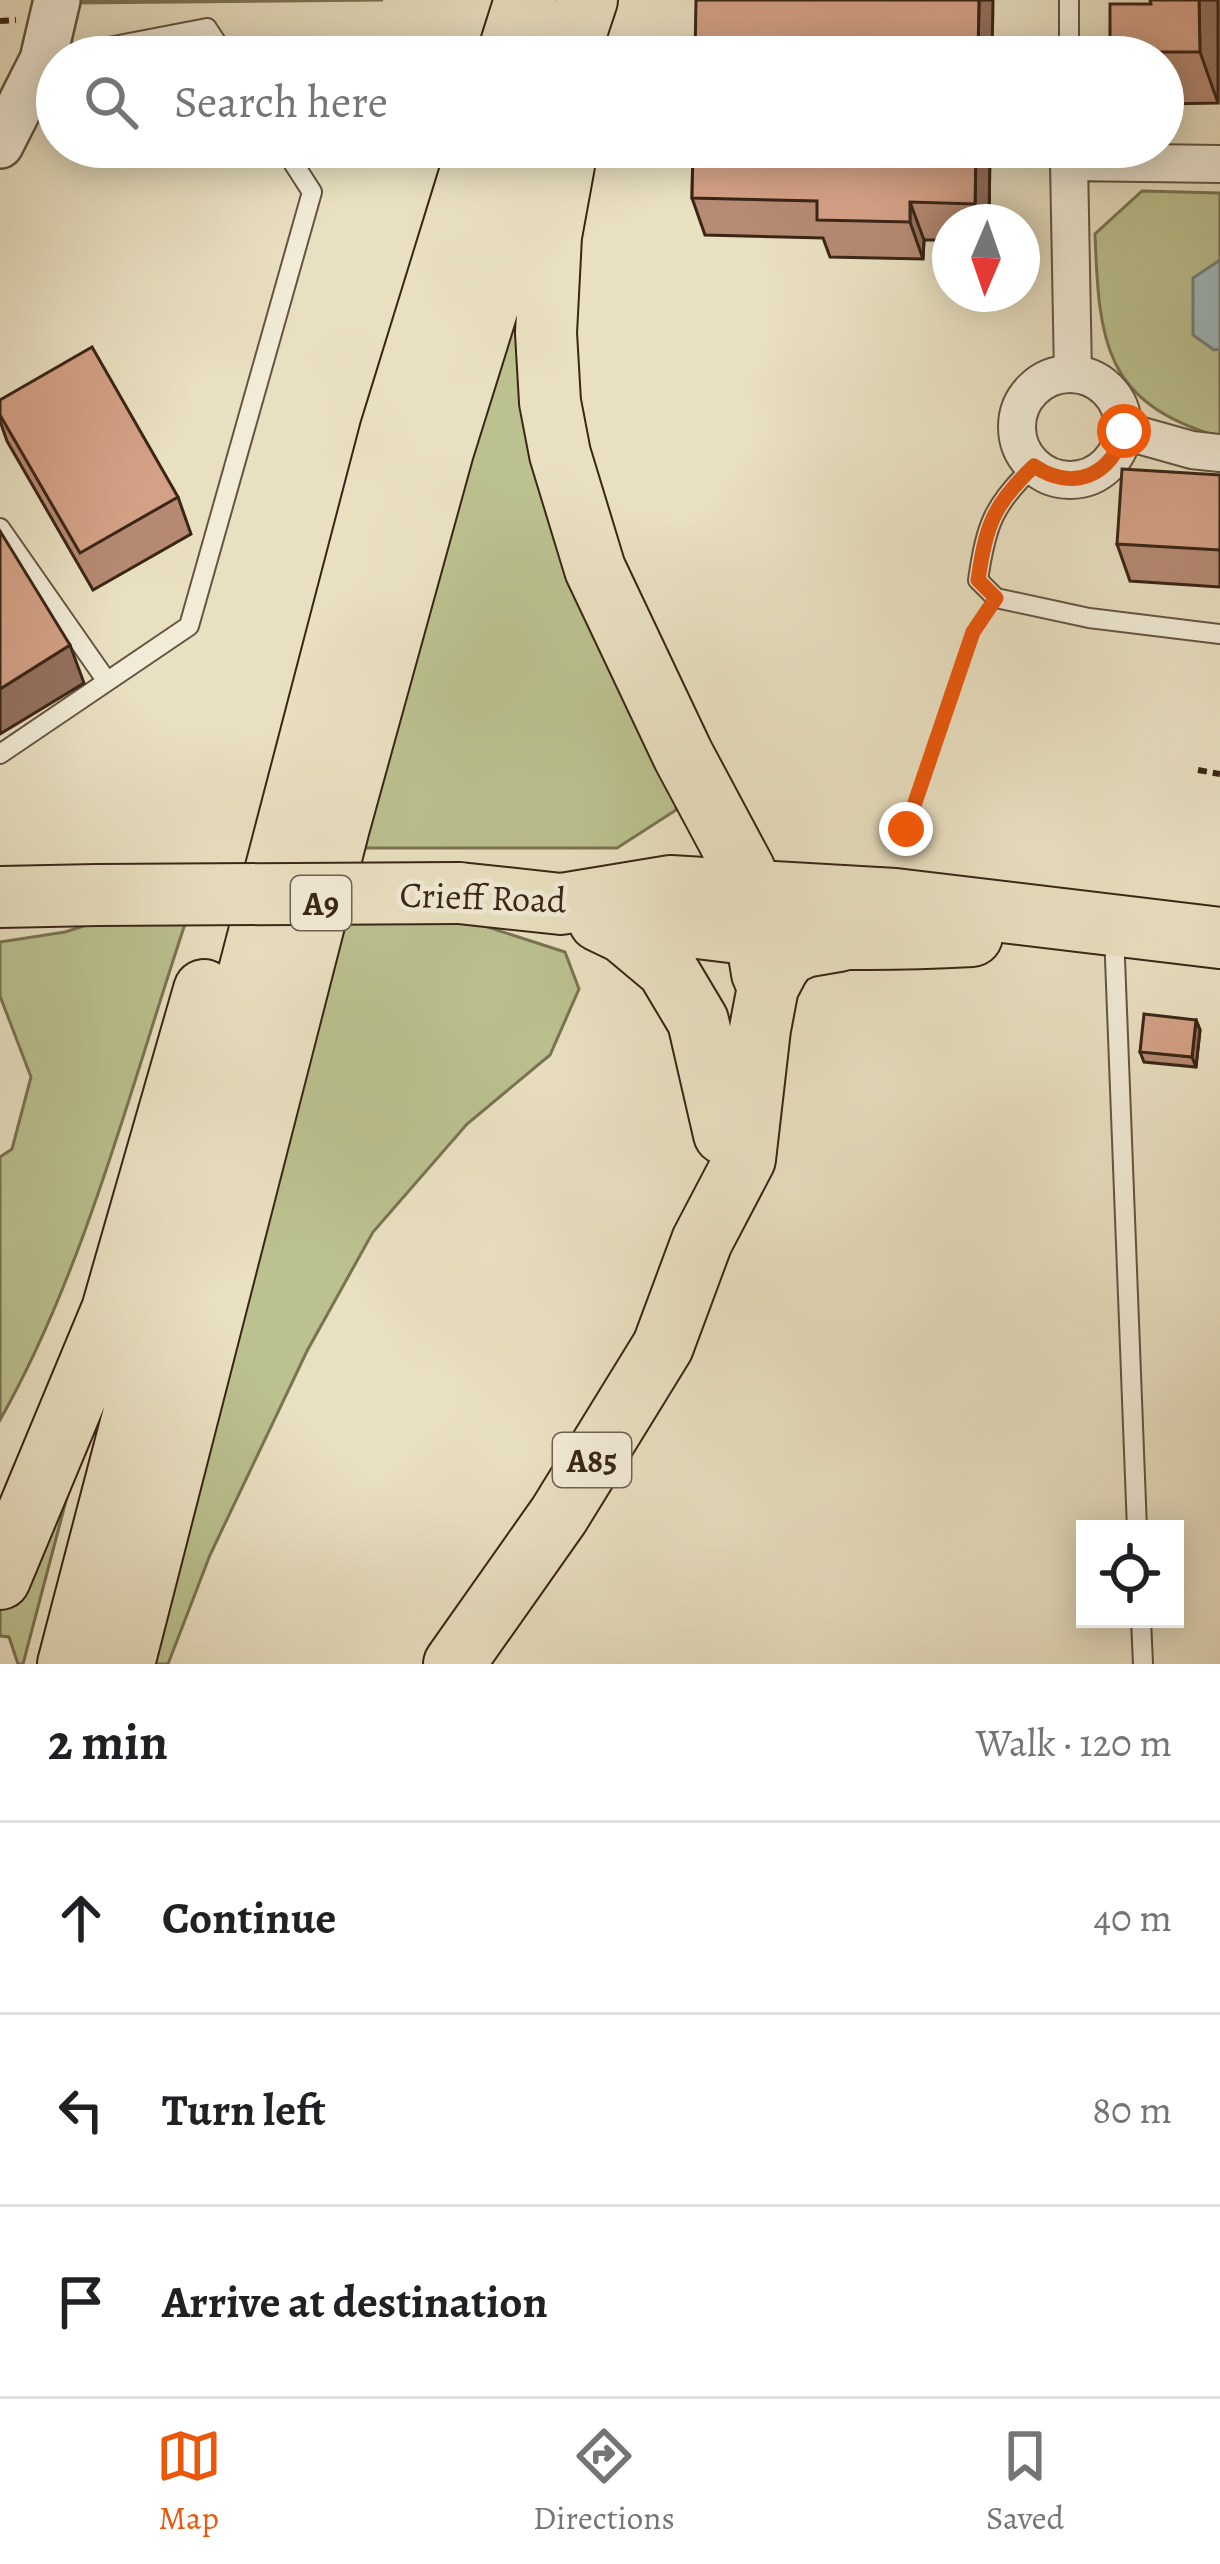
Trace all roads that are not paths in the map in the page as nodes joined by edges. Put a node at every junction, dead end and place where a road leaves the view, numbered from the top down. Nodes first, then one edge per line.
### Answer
1 (57, 0) edge
2 (526, 0) edge
3 (590, 0) edge
4 (1069, 0) edge
5 (49, 36) edge
6 (158, 36) edge
7 (212, 36) edge
8 (514, 36) edge
9 (576, 36) edge
10 (585, 36) edge
11 (1069, 36) edge
12 (36, 74) edge
13 (0, 145) edge
14 (1184, 162) edge
15 (1220, 164) edge
16 (296, 168) edge
17 (472, 168) edge
18 (531, 168) edge
19 (563, 168) edge
20 (1069, 168) edge
21 (1073, 374) junction
22 (1124, 431) junction
23 (390, 432) junction
24 (1220, 453) edge
25 (1034, 466) junction
26 (0, 528) edge
27 (1220, 634) edge
28 (106, 680) junction
29 (0, 754) edge
30 (0, 897) edge
31 (561, 904) junction
32 (742, 928) junction
33 (1114, 928) junction
34 (1220, 938) edge
35 (724, 1134) junction
36 (702, 1240) junction
37 (1138, 1520) edge
38 (0, 1579) edge
39 (1141, 1628) edge
40 (68, 1664) edge
41 (124, 1664) edge
42 (454, 1664) edge
43 (1143, 1664) edge

1 - 5 street
2 - 8 highway
3 - 9 highway
3 - 10 highway
4 - 11 lane
6 - 7 lane
12 - 13 street
14 - 15 street
16 - 28 lane
17 - 23 highway, A9
18 - 41 highway, A9
19 - 32 highway
20 - 21 street
21 - 22 street
21 - 25 street
22 - 24 street
22 - 25 street
23 - 38 highway, A9
23 - 40 highway, A9
25 - 27 lane
26 - 28 lane
28 - 29 lane
30 - 31 highway, Crieff Road / A85, bridge
31 - 32 highway, Crieff Road / A85
31 - 35 highway, A85
32 - 33 highway, A85
32 - 33 highway, A85
32 - 35 highway, A85
32 - 36 highway
33 - 34 highway, A85
33 - 37 lane
35 - 36 highway, A85
36 - 42 highway, A85
39 - 43 lane

